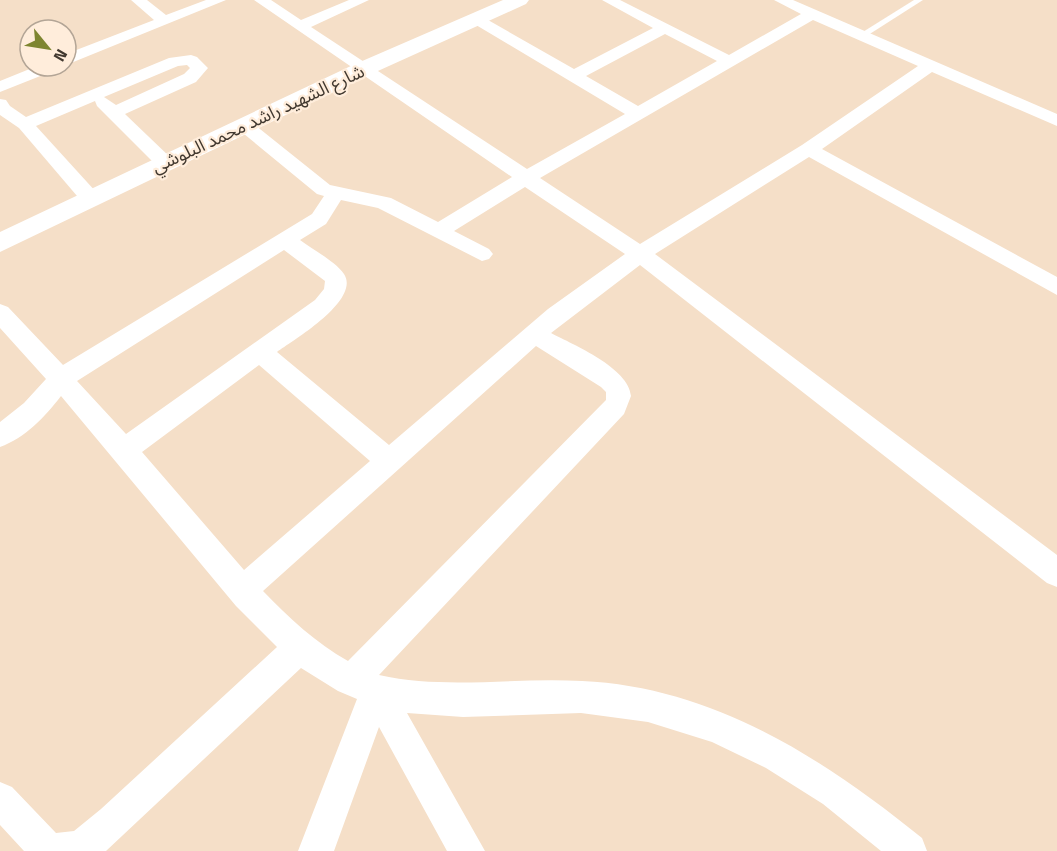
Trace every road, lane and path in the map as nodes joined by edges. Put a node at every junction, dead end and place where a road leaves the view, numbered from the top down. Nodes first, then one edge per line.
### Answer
1 (138, 0) edge
2 (219, 0) edge
3 (261, 0) edge
4 (362, 0) edge
5 (519, 0) edge
6 (609, 0) edge
7 (781, 0) edge
8 (918, 0) edge
9 (812, 14) junction
10 (476, 19) junction
11 (164, 21) junction
12 (299, 26) junction
13 (665, 28) junction
14 (862, 35) junction
15 (78, 55) edge
16 (729, 61) junction
17 (931, 65) junction
18 (361, 70) junction
19 (574, 76) junction
20 (22, 78) edge
21 (0, 87) edge
22 (97, 95) junction
23 (1, 108) edge
24 (114, 112) junction
25 (638, 114) junction
26 (1057, 121) edge
27 (25, 124) junction
28 (244, 126) junction
29 (809, 149) junction
30 (165, 163) junction
31 (527, 177) junction
32 (335, 194) junction
33 (90, 198) junction
34 (437, 232) junction
35 (285, 240) junction
36 (0, 243) edge
37 (482, 254) dead end
38 (640, 254) junction
39 (1057, 287) edge
40 (0, 313) edge
41 (537, 335) junction
42 (260, 352) junction
43 (60, 379) junction
44 (0, 436) edge
45 (124, 450) junction
46 (390, 462) junction
47 (1057, 573) edge
48 (243, 589) junction
49 (298, 648) junction
50 (363, 685) junction
51 (0, 799) edge
52 (48, 851) edge
53 (56, 851) edge
54 (316, 851) edge
55 (467, 851) edge
56 (909, 851) edge

1 - 11 street
2 - 11 street
3 - 12 street
4 - 12 street
5 - 10 street, شارع الشهيد راشد محمد البلوشي
6 - 13 street
7 - 9 street
8 - 14 lane
9 - 14 street
9 - 16 street
10 - 18 street, شارع الشهيد راشد محمد البلوشي
10 - 19 street
11 - 15 street
12 - 18 street
13 - 16 street
13 - 19 street
14 - 17 street
16 - 25 street
17 - 26 street
17 - 29 street
18 - 28 street, شارع الشهيد راشد محمد البلوشي
18 - 31 street
19 - 25 street
20 - 21 street
22 - 24 street
22 - 24 street
22 - 27 street
23 - 27 street
24 - 30 street
25 - 31 street
27 - 33 street
28 - 30 street, شارع الشهيد راشد محمد البلوشي
28 - 32 street
29 - 38 street
29 - 39 street
30 - 33 street, شارع الشهيد راشد محمد البلوشي
31 - 34 street
31 - 38 street
32 - 34 street
32 - 35 street
33 - 36 street, شارع الشهيد راشد محمد البلوشي
34 - 37 street
35 - 42 street
35 - 43 street
38 - 41 street
38 - 47 street
40 - 43 street
41 - 46 street
41 - 50 street
42 - 45 street
42 - 46 street
43 - 44 street
43 - 45 street
45 - 48 street
46 - 48 street
48 - 49 street
49 - 50 street
49 - 53 street
50 - 54 street
50 - 55 street
50 - 56 street
51 - 52 street

